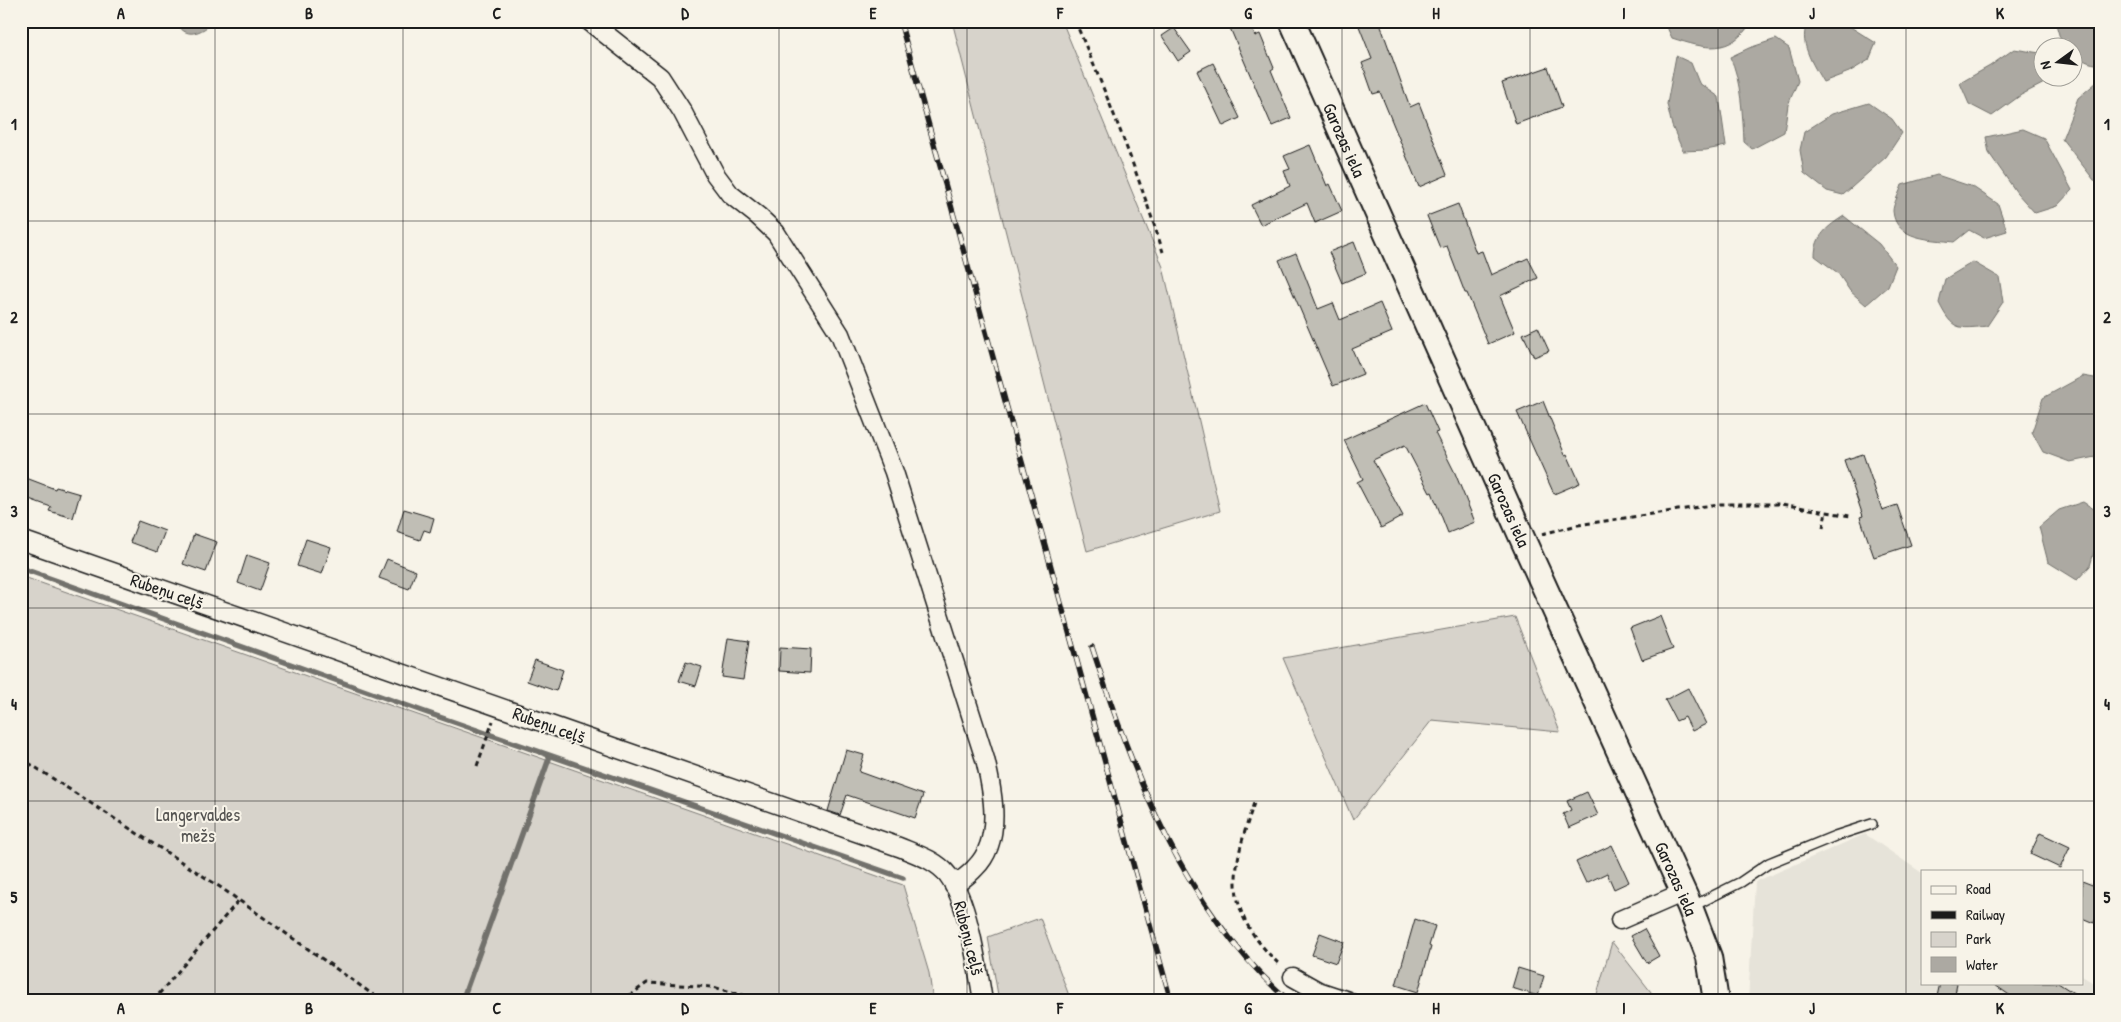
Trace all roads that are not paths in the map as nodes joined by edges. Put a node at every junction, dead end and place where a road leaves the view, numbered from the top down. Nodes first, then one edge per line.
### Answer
1 (589, 21) edge
2 (1292, 21) edge
3 (21, 540) edge
4 (1872, 824) dead end
5 (954, 886) junction
6 (1687, 900) junction
7 (1620, 920) dead end
8 (1292, 977) road end
9 (983, 1001) edge
10 (1348, 1001) edge
11 (1716, 1001) edge

1 - 5 street
2 - 6 main road, Garozas iela
3 - 5 street, Rubeņu ceļš
4 - 6 lane
5 - 9 street, Rubeņu ceļš
6 - 7 street
6 - 11 main road, Garozas iela
8 - 10 street

